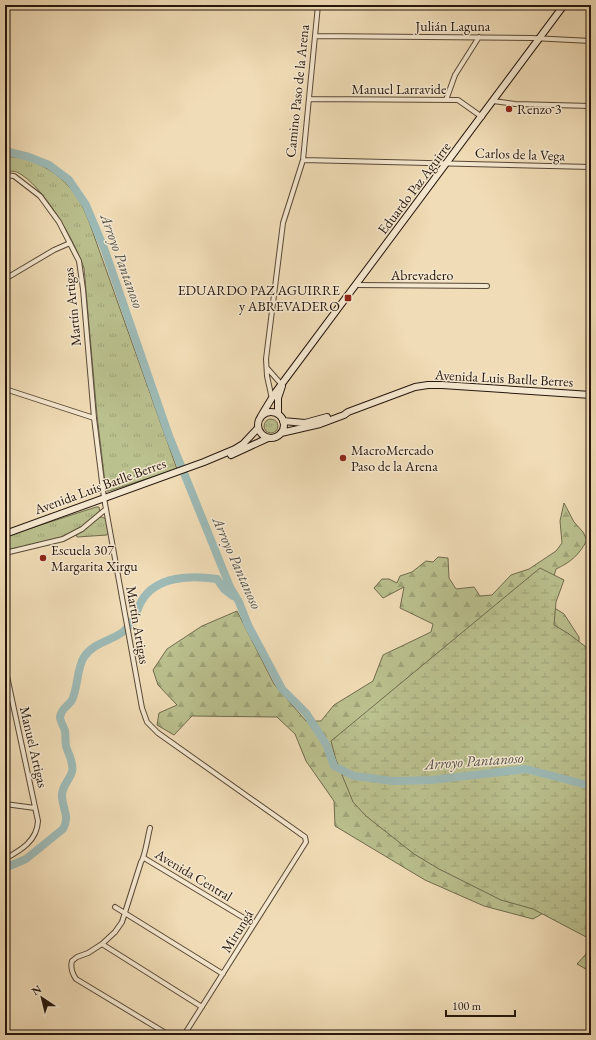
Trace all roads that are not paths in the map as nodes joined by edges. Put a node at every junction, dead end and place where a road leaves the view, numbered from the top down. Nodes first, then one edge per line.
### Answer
1 (318, 5) edge
2 (564, 5) edge
3 (315, 36) junction
4 (479, 37) junction
5 (540, 38) junction
6 (591, 42) edge
7 (310, 100) junction
8 (446, 100) junction
9 (494, 101) junction
10 (591, 106) edge
11 (482, 117) junction
12 (304, 160) junction
13 (448, 163) junction
14 (591, 167) edge
15 (5, 174) edge
16 (70, 243) junction
17 (5, 279) edge
18 (356, 285) junction
19 (487, 286) dead end
20 (267, 368) junction
21 (282, 385) junction
22 (5, 390) edge
23 (591, 395) edge
24 (272, 399) junction
25 (348, 412) junction
26 (278, 414) junction
27 (261, 416) junction
28 (94, 418) junction
29 (283, 421) junction
30 (258, 428) junction
31 (281, 433) junction
32 (268, 438) junction
33 (204, 462) junction
34 (104, 498) junction
35 (106, 509) junction
36 (5, 534) edge
37 (5, 552) edge
38 (5, 667) edge
39 (5, 804) edge
40 (35, 808) junction
41 (150, 828) dead end
42 (306, 838) joint
43 (144, 858) junction
44 (5, 859) edge
45 (115, 907) dead end
46 (125, 914) junction
47 (254, 924) junction
48 (102, 944) junction
49 (223, 974) junction
50 (202, 1007) junction
51 (168, 1035) edge
52 (184, 1035) edge

1 - 3 street, Camino Paso de la Arena
2 - 5 main road, Eduardo Paz Aguirre
3 - 4 street, Julián Laguna
3 - 7 street, Camino Paso de la Arena
4 - 5 street, Julián Laguna
4 - 8 street
5 - 6 street, Julián Laguna
5 - 9 main road, Eduardo Paz Aguirre
7 - 8 street, Manuel Larravide
7 - 12 street, Camino Paso de la Arena
8 - 11 street, Manuel Larravide
9 - 10 street
9 - 11 main road, Eduardo Paz Aguirre
11 - 13 main road, Eduardo Paz Aguirre
12 - 13 street, Carlos de la Vega
12 - 20 street, Camino Paso de la Arena
13 - 14 street, Carlos de la Vega
13 - 18 main road, Eduardo Paz Aguirre
15 - 16 street, Martín Artigas
16 - 17 street
16 - 28 street, Martín Artigas
18 - 19 street, Abrevadero
18 - 21 main road, Eduardo Paz Aguirre
20 - 21 street
20 - 24 street, Camino Paso de la Arena
21 - 24 main road
21 - 26 main road
22 - 28 street
23 - 25 main road, Avenida Luis Batlle Berres
24 - 27 main road
25 - 29 main road, Avenida Luis Batlle Berres
25 - 31 main road, Avenida Luis Batlle Berres
26 - 27 main road
26 - 29 main road
27 - 30 main road
28 - 34 street, Martín Artigas
29 - 31 main road
30 - 32 main road
30 - 33 main road, Avenida Luis Batlle Berres
31 - 32 main road
32 - 33 main road, Avenida Luis Batlle Berres
33 - 34 main road, Avenida Luis Batlle Berres
34 - 35 street, Martín Artigas
34 - 36 main road, Avenida Luis Batlle Berres
35 - 37 street, Avenida Luis Batlle Berres
35 - 42 street, Martín Artigas
38 - 40 street, Manuel Artigas
39 - 40 street
40 - 44 street, Manuel Artigas
41 - 43 street
42 - 47 street, Mirungá
43 - 46 street
43 - 47 street, Avenida Central
45 - 46 street
46 - 48 street
46 - 49 street
47 - 49 street, Mirungá
48 - 50 street
48 - 51 street
49 - 50 street, Mirungá
50 - 52 street, Mirungá

